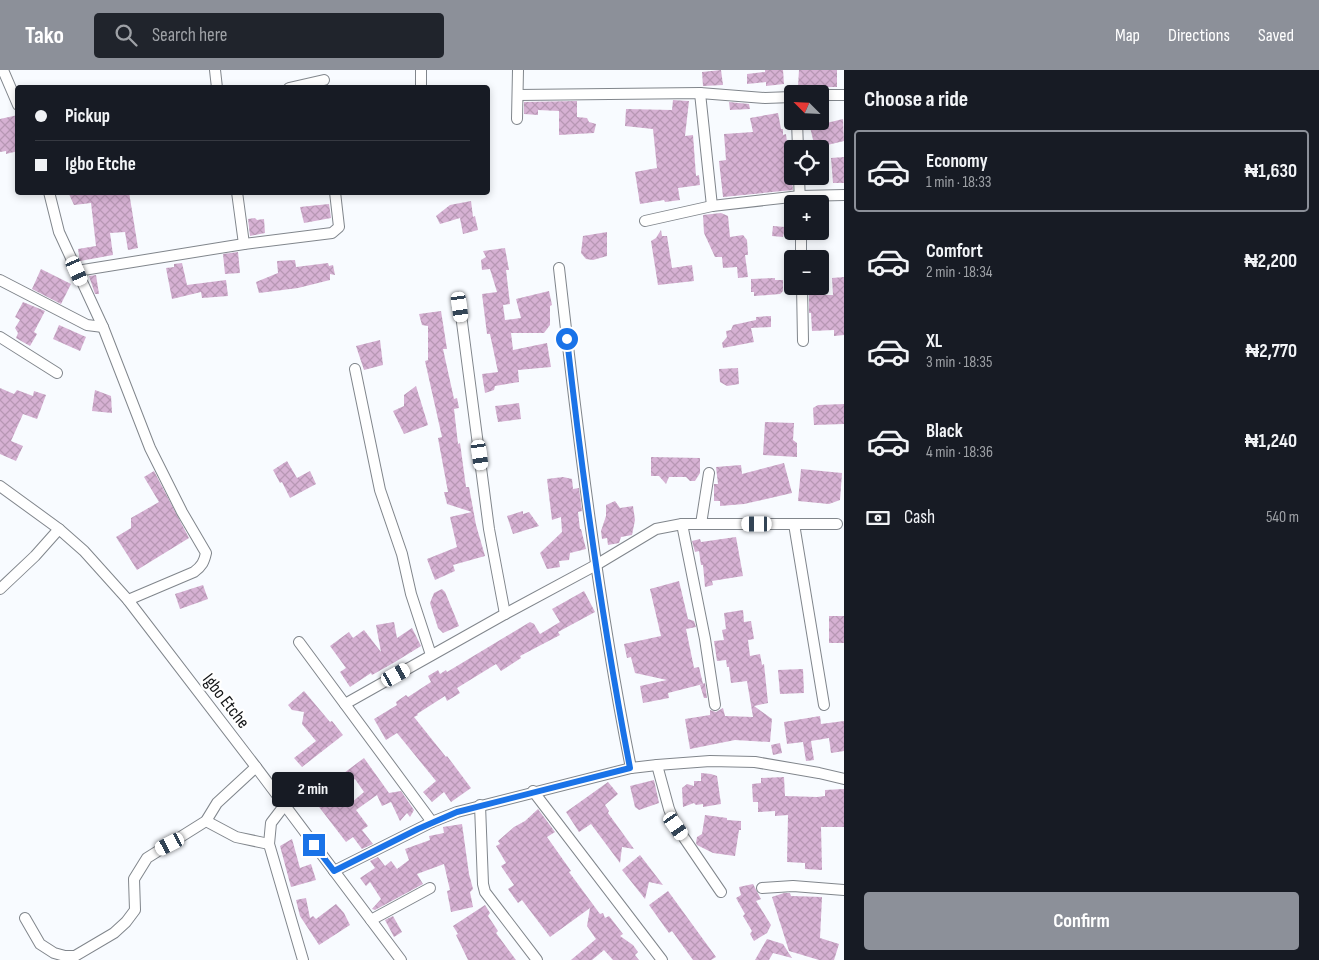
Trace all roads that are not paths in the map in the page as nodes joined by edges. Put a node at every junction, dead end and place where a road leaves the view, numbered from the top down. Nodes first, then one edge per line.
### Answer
1 (4, 70) edge
2 (215, 70) edge
3 (421, 70) edge
4 (518, 70) edge
5 (324, 80) dead end
6 (217, 85) edge
7 (302, 85) edge
8 (421, 85) edge
9 (700, 93) junction
10 (844, 94) edge
11 (518, 95) junction
12 (829, 95) edge
13 (784, 97) edge
14 (15, 98) edge
15 (517, 119) dead end
16 (49, 195) edge
17 (237, 195) edge
18 (335, 195) edge
19 (844, 195) edge
20 (829, 197) edge
21 (784, 201) edge
22 (712, 206) junction
23 (645, 221) dead end
24 (244, 244) junction
25 (559, 268) dead end
26 (77, 271) junction
27 (0, 280) edge
28 (802, 295) edge
29 (460, 307) dead end
30 (103, 327) junction
31 (0, 338) edge
32 (803, 341) dead end
33 (355, 369) dead end
34 (57, 373) dead end
35 (708, 473) dead end
36 (0, 486) edge
37 (682, 524) junction
38 (702, 524) junction
39 (794, 524) junction
40 (836, 524) dead end
41 (59, 529) junction
42 (596, 565) junction
43 (0, 590) edge
44 (128, 600) junction
45 (505, 614) junction
46 (299, 642) dead end
47 (431, 655) junction
48 (345, 704) junction
49 (715, 705) dead end
50 (824, 705) dead end
51 (657, 765) junction
52 (256, 767) junction
53 (630, 768) junction
54 (844, 779) edge
55 (533, 791) junction
56 (480, 805) junction
57 (284, 806) junction
58 (206, 821) junction
59 (432, 822) junction
60 (269, 844) junction
61 (334, 871) junction
62 (430, 888) dead end
63 (762, 888) dead end
64 (844, 890) edge
65 (722, 892) dead end
66 (25, 918) dead end
67 (370, 920) junction
68 (303, 960) edge
69 (401, 960) edge
70 (536, 960) edge
71 (662, 960) edge

1 - 14 street
2 - 6 street
3 - 8 street
4 - 11 street
5 - 7 street
9 - 11 street
9 - 13 street
9 - 22 street
10 - 12 street
11 - 15 street
16 - 26 street
17 - 24 street
18 - 24 street
19 - 20 street
21 - 22 street
22 - 23 street
24 - 26 street
25 - 42 street
26 - 30 street
27 - 30 street
28 - 32 street
29 - 45 street
30 - 44 street
31 - 34 street
33 - 47 street
35 - 38 street
36 - 41 street, Igbo Etche
37 - 38 street
37 - 42 street
37 - 49 street
38 - 39 street
39 - 40 street
39 - 50 street
41 - 43 street
41 - 44 street, Igbo Etche
42 - 45 street
42 - 53 street
44 - 52 street, Igbo Etche
45 - 47 street
46 - 48 street
47 - 48 street
48 - 59 street
51 - 53 street
51 - 54 street
51 - 65 street
52 - 57 street, Igbo Etche
52 - 58 street
53 - 55 street
55 - 56 street
55 - 71 street
56 - 59 street
56 - 70 street
57 - 60 street
57 - 61 street, Igbo Etche
58 - 60 street
58 - 66 street
59 - 61 street
60 - 68 street
61 - 67 street, Igbo Etche
62 - 67 street
63 - 64 street
67 - 69 street, Igbo Etche

